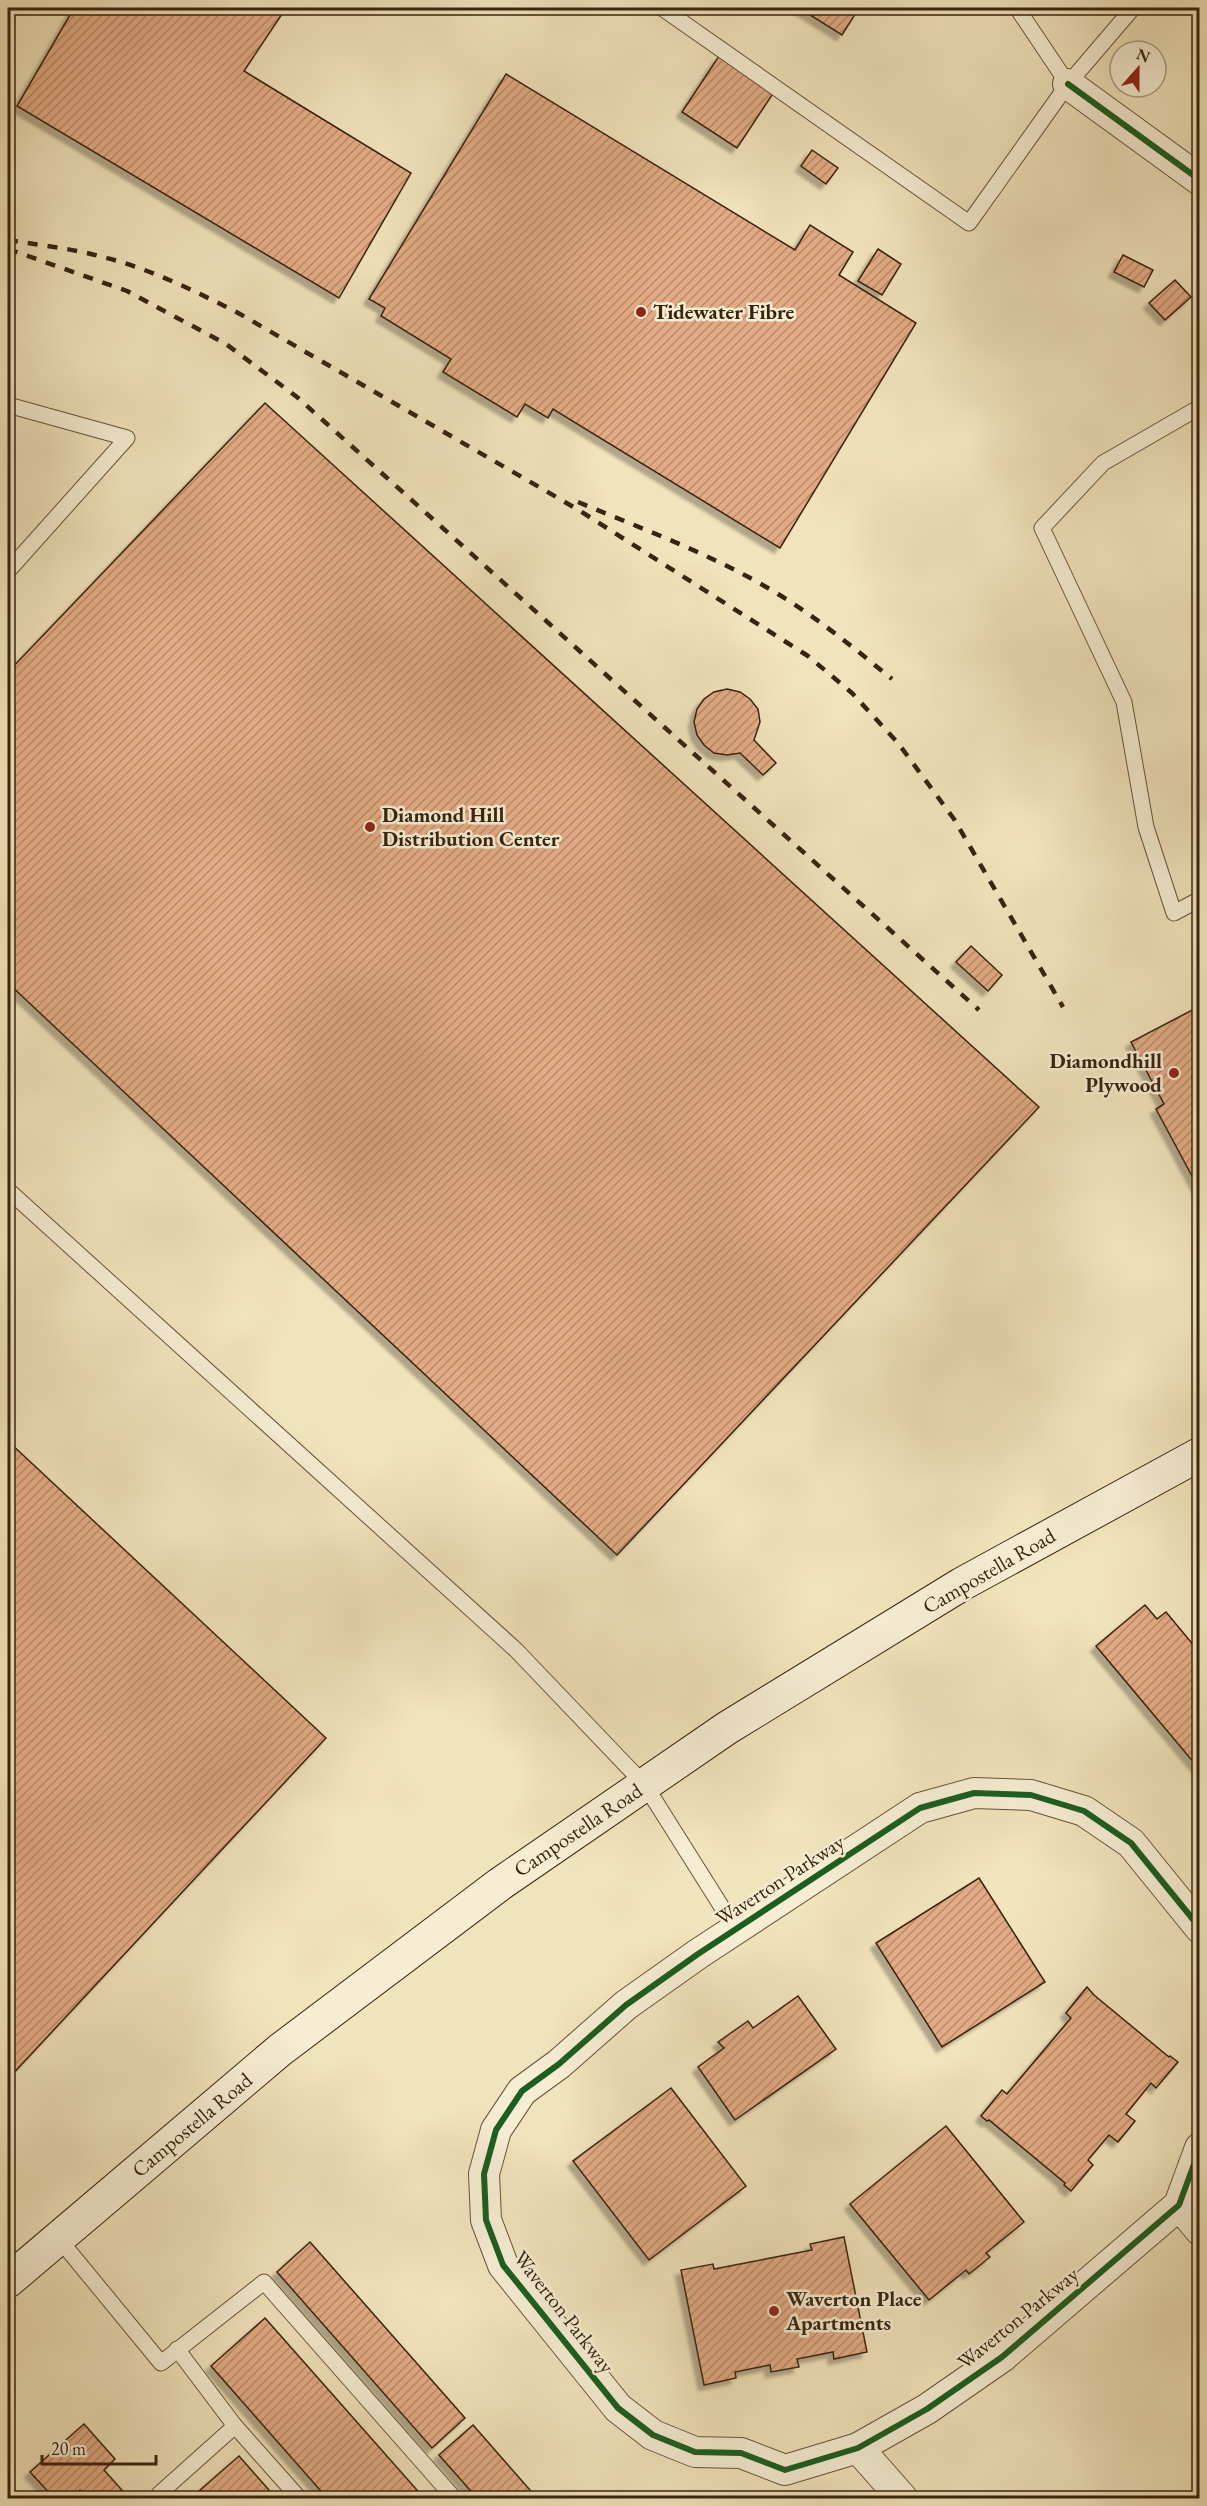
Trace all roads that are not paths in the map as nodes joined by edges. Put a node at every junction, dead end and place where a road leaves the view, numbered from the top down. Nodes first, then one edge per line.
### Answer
1 (662, 8) edge
2 (1017, 8) edge
3 (1133, 8) edge
4 (1068, 84) junction
5 (1200, 180) edge
6 (8, 405) edge
7 (1200, 407) edge
8 (8, 571) edge
9 (1200, 899) edge
10 (8, 1190) edge
11 (1200, 1454) edge
12 (645, 1785) junction
13 (1200, 1928) edge
14 (735, 1929) junction
15 (1200, 2148) edge
16 (1179, 2205) junction
17 (1200, 2230) edge
18 (59, 2239) junction
19 (8, 2281) edge
20 (177, 2349) junction
21 (235, 2426) junction
22 (858, 2448) junction
23 (163, 2499) edge
24 (300, 2499) edge
25 (454, 2499) edge
26 (902, 2499) edge

1 - 4 lane
2 - 4 lane
3 - 4 lane
4 - 5 street
6 - 8 lane
7 - 9 lane
10 - 12 lane
11 - 12 main road, Campostella Road
12 - 14 lane
12 - 18 main road, Campostella Road
13 - 14 street, Waverton Parkway
14 - 22 street, Waverton Parkway
15 - 16 street, Waverton Parkway
16 - 17 street
16 - 22 street, Waverton Parkway
18 - 19 main road, Campostella Road
18 - 20 lane
20 - 21 lane
20 - 25 lane
21 - 23 lane
21 - 24 lane
22 - 26 street

